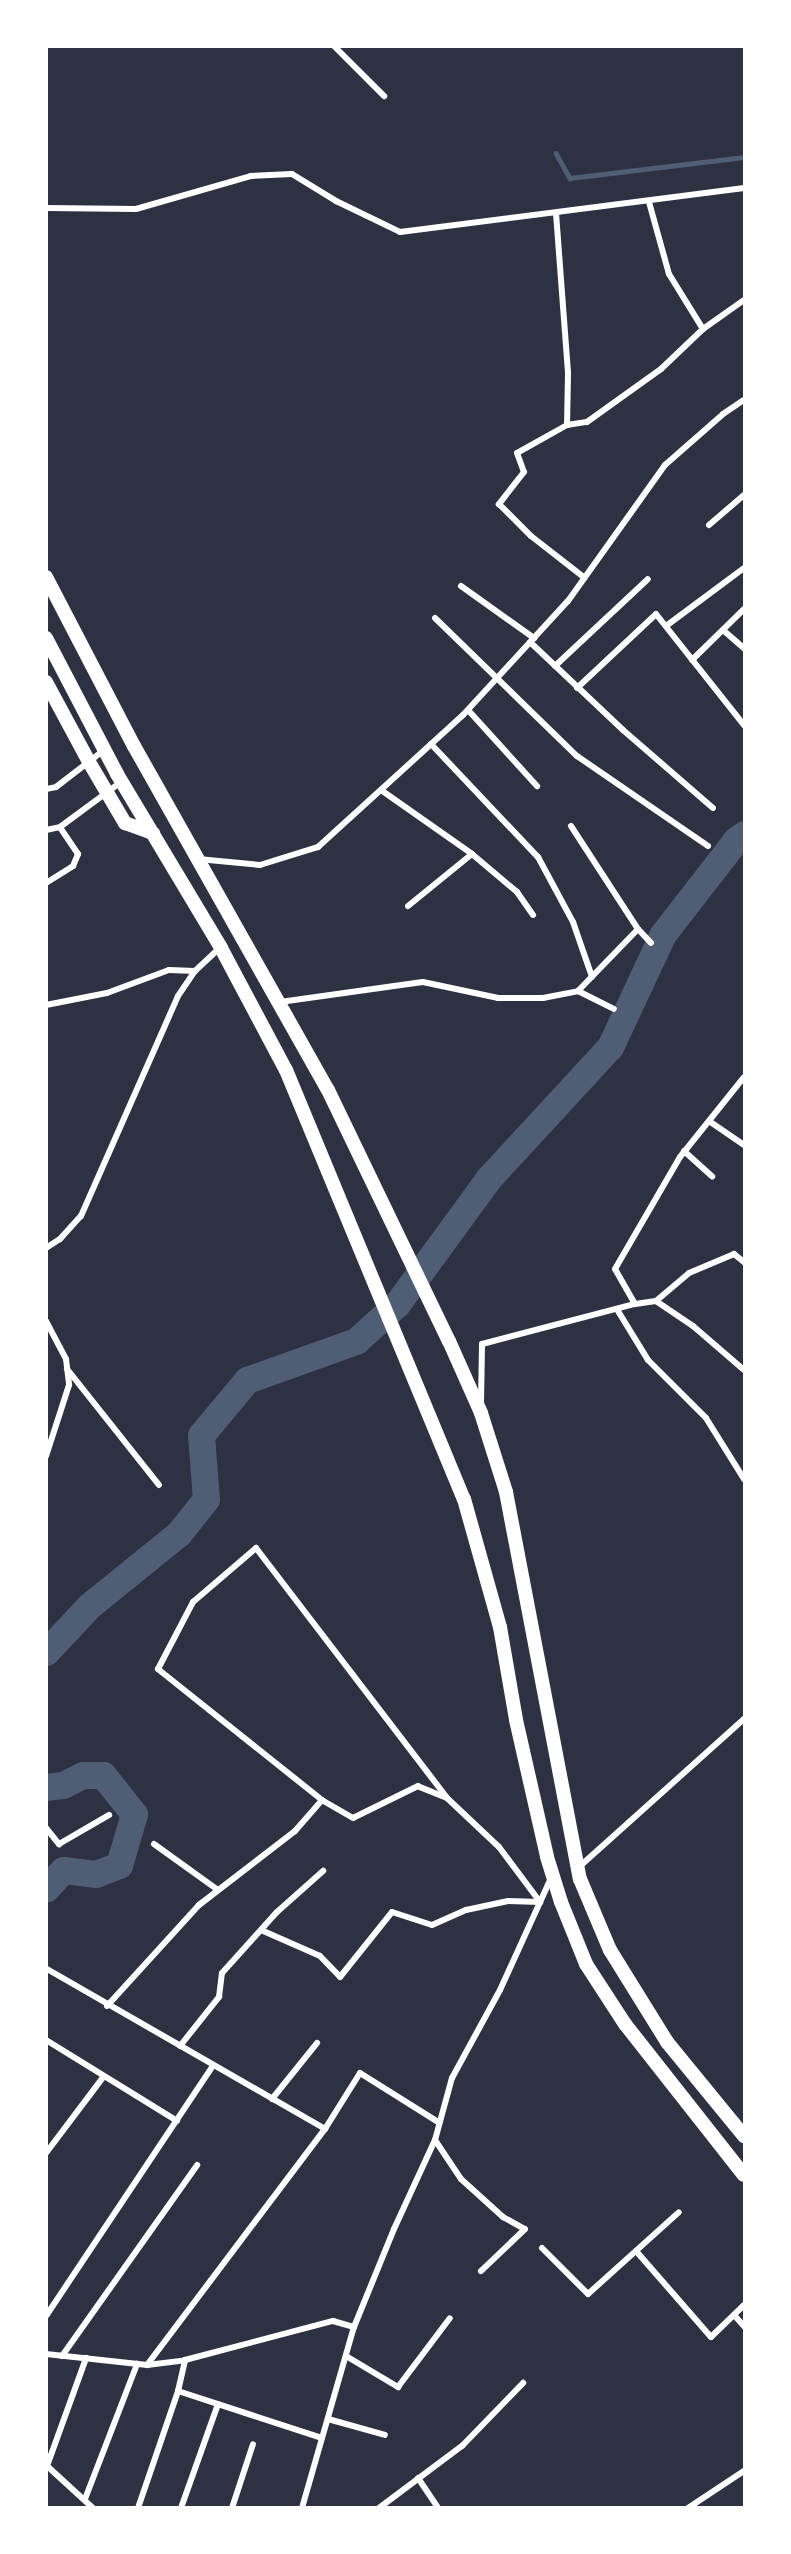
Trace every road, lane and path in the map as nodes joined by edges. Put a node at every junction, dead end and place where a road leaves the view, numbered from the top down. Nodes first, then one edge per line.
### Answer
1 (334, 46) edge
2 (384, 96) dead end
3 (744, 188) edge
4 (649, 202) junction
5 (46, 208) edge
6 (556, 213) junction
7 (744, 300) edge
8 (703, 329) junction
9 (744, 400) edge
10 (567, 425) junction
11 (744, 495) edge
12 (709, 525) dead end
13 (744, 568) edge
14 (46, 577) edge
15 (585, 578) junction
16 (648, 579) dead end
17 (461, 586) dead end
18 (744, 609) edge
19 (435, 618) dead end
20 (666, 626) junction
21 (723, 630) junction
22 (46, 638) edge
23 (532, 640) junction
24 (744, 648) edge
25 (693, 660) junction
26 (555, 666) junction
27 (497, 678) junction
28 (46, 682) edge
29 (577, 688) junction
30 (468, 710) junction
31 (744, 726) edge
32 (431, 744) junction
33 (105, 750) junction
34 (88, 762) junction
35 (122, 782) junction
36 (537, 786) dead end
37 (46, 789) edge
38 (381, 790) junction
39 (106, 793) junction
40 (713, 808) dead end
41 (571, 826) dead end
42 (60, 827) junction
43 (46, 830) edge
44 (153, 833) junction
45 (708, 846) dead end
46 (472, 854) junction
47 (198, 859) junction
48 (46, 883) edge
49 (408, 906) dead end
50 (533, 915) dead end
51 (638, 929) junction
52 (242, 936) junction
53 (651, 943) dead end
54 (221, 948) junction
55 (195, 971) junction
56 (592, 977) junction
57 (578, 991) junction
58 (280, 1002) junction
59 (46, 1005) edge
60 (614, 1010) dead end
61 (744, 1077) edge
62 (709, 1121) junction
63 (744, 1145) edge
64 (684, 1151) junction
65 (712, 1176) dead end
66 (46, 1248) edge
67 (744, 1262) edge
68 (656, 1301) junction
69 (635, 1304) junction
70 (618, 1311) junction
71 (46, 1321) edge
72 (67, 1370) junction
73 (744, 1370) edge
74 (481, 1413) junction
75 (46, 1456) edge
76 (744, 1479) edge
77 (159, 1485) dead end
78 (744, 1719) edge
79 (447, 1798) junction
80 (322, 1800) junction
81 (109, 1815) dead end
82 (46, 1828) edge
83 (154, 1844) dead end
84 (578, 1867) junction
85 (323, 1871) dead end
86 (552, 1875) junction
87 (218, 1890) junction
88 (540, 1902) junction
89 (261, 1930) junction
90 (47, 1969) edge
91 (107, 2006) junction
92 (46, 2040) edge
93 (317, 2043) dead end
94 (180, 2046) junction
95 (213, 2066) junction
96 (104, 2076) junction
97 (272, 2099) junction
98 (177, 2121) junction
99 (438, 2122) junction
100 (325, 2129) junction
101 (744, 2136) edge
102 (435, 2140) junction
103 (46, 2153) edge
104 (198, 2165) dead end
105 (744, 2175) edge
106 (679, 2212) dead end
107 (542, 2248) dead end
108 (636, 2251) junction
109 (481, 2271) dead end
110 (744, 2305) edge
111 (734, 2315) junction
112 (46, 2316) edge
113 (450, 2318) dead end
114 (744, 2326) edge
115 (354, 2327) junction
116 (46, 2354) edge
117 (62, 2356) junction
118 (346, 2356) junction
119 (86, 2358) junction
120 (185, 2360) junction
121 (137, 2364) junction
122 (147, 2365) junction
123 (523, 2383) dead end
124 (178, 2391) junction
125 (218, 2404) junction
126 (328, 2419) junction
127 (385, 2435) dead end
128 (322, 2438) junction
129 (253, 2444) dead end
130 (47, 2466) edge
131 (744, 2471) edge
132 (418, 2478) junction
133 (85, 2499) junction
134 (93, 2508) edge
135 (138, 2508) edge
136 (181, 2508) edge
137 (232, 2508) edge
138 (302, 2508) edge
139 (379, 2508) edge
140 (438, 2508) edge
141 (688, 2508) edge

1 - 2 street
3 - 4 street
4 - 6 street
4 - 8 street
5 - 6 street
6 - 10 street
7 - 8 street
8 - 10 street
9 - 15 street
10 - 15 street
11 - 12 street
13 - 20 street
14 - 47 highway
15 - 23 street
16 - 26 street
17 - 23 street
18 - 21 street
19 - 27 street
20 - 25 street
20 - 29 street
21 - 24 street
21 - 25 street
22 - 33 highway
23 - 26 street
23 - 27 street
25 - 31 street
26 - 29 street
27 - 30 street
27 - 45 street
28 - 34 highway
29 - 40 street
30 - 32 street
30 - 36 street
32 - 38 street
32 - 56 street
33 - 34 street
33 - 35 highway
34 - 37 street
34 - 39 highway
35 - 39 street
35 - 44 highway
38 - 46 street
38 - 47 street
39 - 42 street
39 - 44 highway
41 - 51 street
42 - 43 street
42 - 48 street
44 - 54 highway
46 - 49 street
46 - 50 street
47 - 52 highway
51 - 53 street
51 - 56 street
52 - 54 highway
52 - 58 highway
54 - 55 street
54 - 86 highway
55 - 59 street
55 - 66 street
56 - 57 street
57 - 58 street
57 - 60 street
58 - 74 highway
61 - 62 street
62 - 63 street
62 - 64 street
64 - 65 street
64 - 69 street
67 - 68 street
68 - 69 street
68 - 73 street
69 - 70 street
70 - 74 street
70 - 76 street
71 - 72 street
72 - 75 street
72 - 77 street
74 - 84 highway
78 - 84 street
79 - 80 street
79 - 80 street
79 - 88 street
80 - 87 street
81 - 82 street
83 - 87 street
84 - 101 highway
85 - 89 street
86 - 88 street
86 - 105 highway
87 - 91 street
88 - 89 street
88 - 99 street
89 - 94 street
90 - 91 street
91 - 94 street
92 - 96 street
93 - 97 street
94 - 95 street
95 - 97 street
95 - 98 street
96 - 98 street
96 - 103 street
97 - 100 street
98 - 112 street
99 - 100 street
99 - 102 street
100 - 122 street
102 - 109 street
102 - 115 street
104 - 117 street
106 - 108 street
107 - 108 street
108 - 111 street
110 - 111 street
111 - 114 street
113 - 118 street
115 - 118 street
115 - 120 street
116 - 117 street
117 - 119 street
118 - 126 street
119 - 121 street
119 - 130 street
120 - 122 street
120 - 124 street
121 - 122 street
121 - 133 street
123 - 132 street
124 - 125 street
124 - 135 street
125 - 128 street
125 - 136 street
126 - 127 street
126 - 128 street
128 - 138 street
129 - 137 street
130 - 133 street
131 - 141 street
132 - 139 street
132 - 140 street
133 - 134 street

